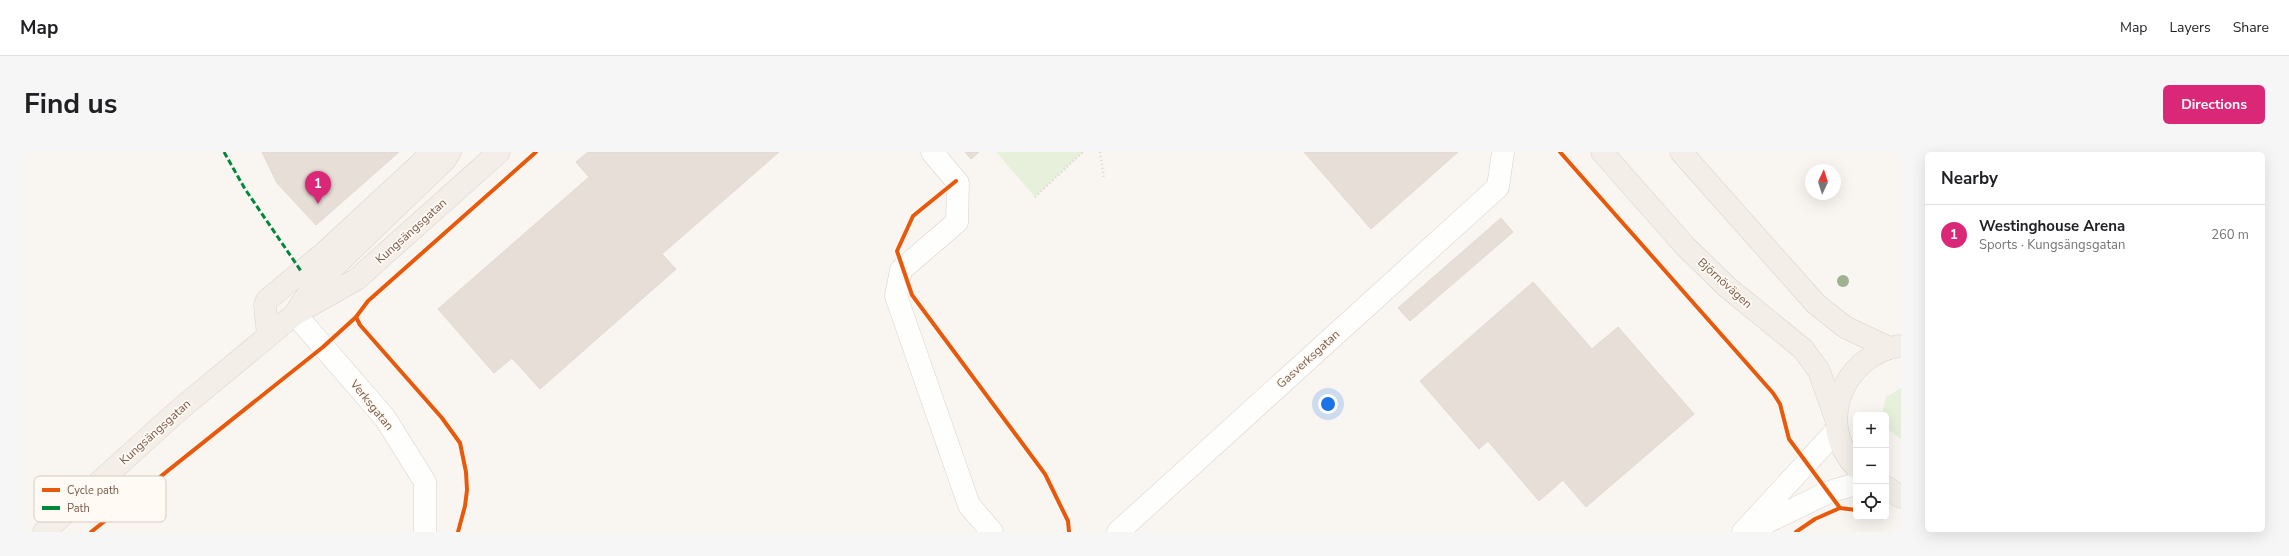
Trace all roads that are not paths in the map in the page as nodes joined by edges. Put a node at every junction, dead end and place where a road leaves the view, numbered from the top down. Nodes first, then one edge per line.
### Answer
1 (433, 152) edge
2 (450, 152) edge
3 (499, 152) edge
4 (932, 152) edge
5 (1503, 152) edge
6 (1602, 152) edge
7 (1681, 152) edge
8 (295, 314) junction
9 (268, 336) junction
10 (1895, 347) edge
11 (1837, 424) junction
12 (1853, 462) edge
13 (106, 476) edge
14 (1853, 485) edge
15 (1889, 487) edge
16 (1889, 488) edge
17 (1901, 489) edge
18 (1901, 497) edge
19 (55, 522) edge
20 (44, 532) edge
21 (425, 532) edge
22 (992, 532) edge
23 (1118, 532) edge
24 (1743, 532) edge
25 (1746, 532) edge

1 - 9 main road
2 - 8 main road, Kungsängsgatan
3 - 8 main road, Kungsängsgatan
4 - 22 street
5 - 23 street, Gasverksgatan
6 - 11 main road, Björnövägen
7 - 10 main road
8 - 9 main road, Kungsängsgatan
8 - 21 street, Verksgatan
9 - 13 main road, Kungsängsgatan
10 - 11 main road
11 - 12 main road, Björnövägen
11 - 24 street
14 - 25 street
15 - 17 main road
16 - 18 main road
19 - 20 main road, Kungsängsgatan

